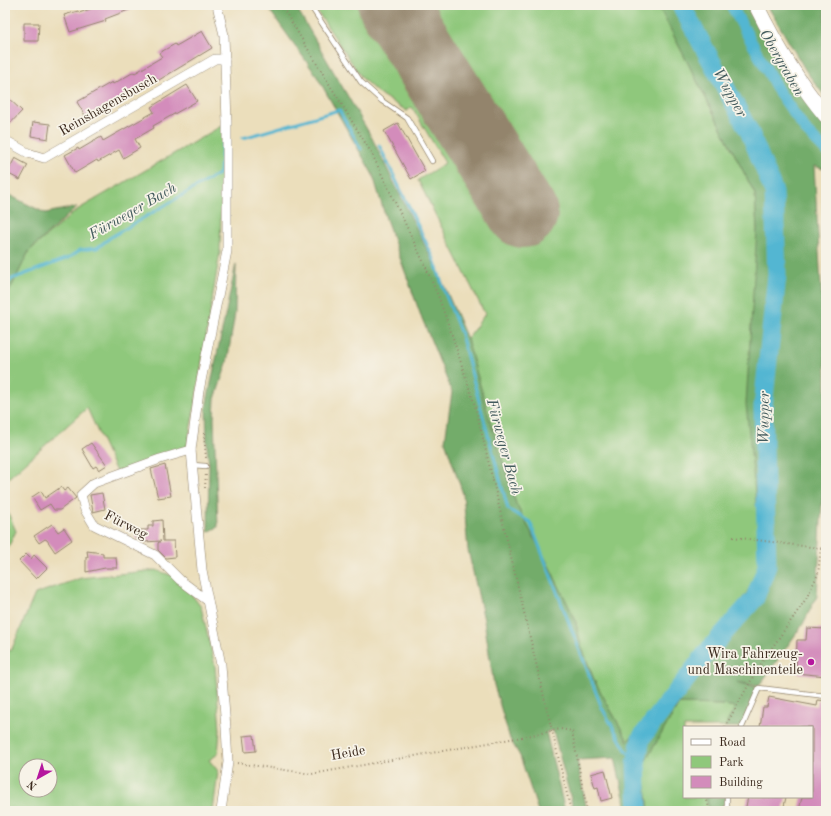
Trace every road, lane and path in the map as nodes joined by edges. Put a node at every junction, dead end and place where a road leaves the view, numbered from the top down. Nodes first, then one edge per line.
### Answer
1 (217, 5) edge
2 (281, 5) edge
3 (310, 5) edge
4 (756, 5) edge
5 (225, 58) junction
6 (826, 116) edge
7 (5, 140) edge
8 (432, 161) dead end
9 (192, 450) junction
10 (192, 465) junction
11 (206, 466) dead end
12 (733, 537) dead end
13 (821, 548) junction
14 (826, 549) edge
15 (208, 601) junction
16 (826, 696) edge
17 (726, 726) edge
18 (742, 726) edge
19 (228, 762) junction
20 (706, 798) edge
21 (727, 798) edge
22 (221, 811) edge
23 (571, 811) edge
24 (587, 811) edge
25 (710, 811) edge
26 (727, 811) edge

1 - 5 street
2 - 23 path
3 - 8 lane
4 - 6 main road
5 - 7 street, Reinshagensbusch
5 - 9 street
9 - 10 street
9 - 15 street, Fürweg
10 - 11 lane
10 - 15 street
12 - 13 path
13 - 14 path
13 - 17 path
15 - 19 street
16 - 18 lane
19 - 22 street
19 - 24 path, Heide, bridge
20 - 25 path
21 - 26 lane

